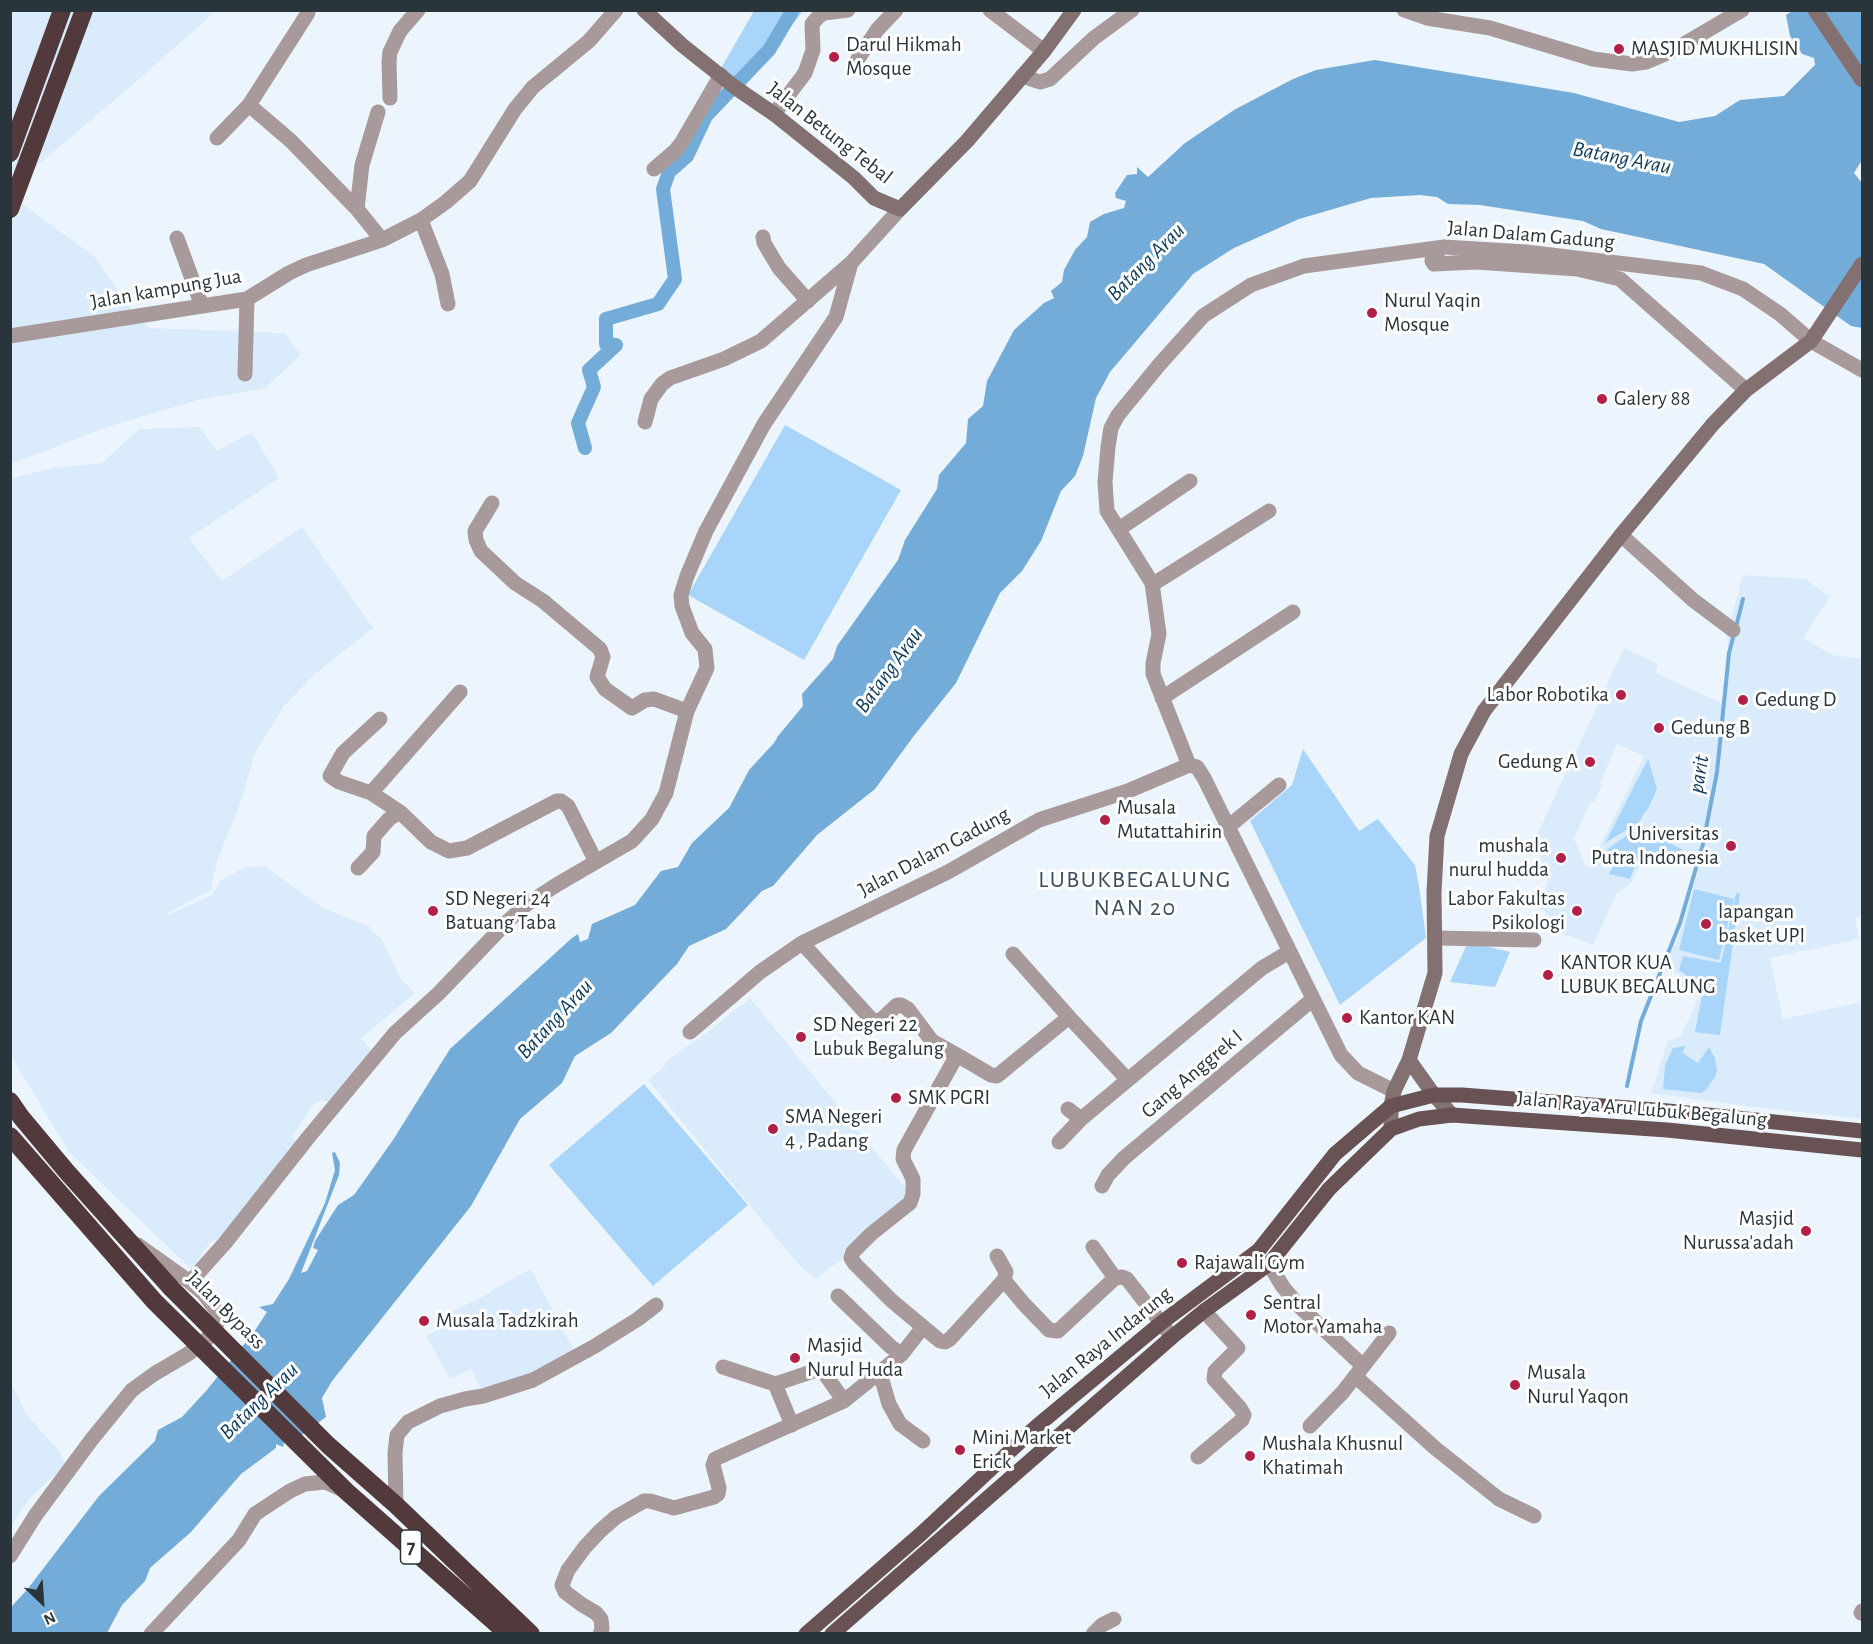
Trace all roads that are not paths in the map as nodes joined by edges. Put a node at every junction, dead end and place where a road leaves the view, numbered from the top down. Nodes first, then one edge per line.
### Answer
1 (62, 10) edge
2 (84, 10) edge
3 (418, 10) edge
4 (616, 10) edge
5 (645, 10) edge
6 (848, 10) edge
7 (896, 10) edge
8 (990, 10) edge
9 (1074, 10) edge
10 (1132, 10) edge
11 (1404, 10) edge
12 (1742, 10) edge
13 (1815, 10) edge
14 (308, 13) dead end
15 (1427, 14) edge
16 (1044, 51) junction
17 (854, 65) dead end
18 (1022, 76) junction
19 (727, 81) junction
20 (1863, 81) edge
21 (390, 98) dead end
22 (249, 105) junction
23 (378, 112) dead end
24 (774, 114) junction
25 (218, 138) dead end
26 (10, 153) edge
27 (654, 169) dead end
28 (10, 209) edge
29 (357, 209) junction
30 (900, 209) junction
31 (421, 220) junction
32 (763, 237) dead end
33 (177, 238) dead end
34 (382, 240) junction
35 (1444, 247) junction
36 (852, 263) junction
37 (1863, 264) edge
38 (247, 299) junction
39 (808, 301) junction
40 (448, 304) dead end
41 (202, 306) junction
42 (10, 336) edge
43 (1811, 341) junction
44 (1863, 370) edge
45 (245, 374) dead end
46 (1746, 390) junction
47 (645, 422) dead end
48 (1190, 481) dead end
49 (492, 503) dead end
50 (1269, 511) dead end
51 (1119, 529) junction
52 (1621, 535) junction
53 (1152, 583) junction
54 (1293, 612) dead end
55 (1733, 630) dead end
56 (460, 692) dead end
57 (1162, 698) junction
58 (687, 711) junction
59 (380, 719) dead end
60 (1189, 765) junction
61 (1279, 785) dead end
62 (372, 793) junction
63 (400, 812) junction
64 (1228, 827) junction
65 (596, 862) junction
66 (358, 868) dead end
67 (1436, 938) junction
68 (1534, 940) dead end
69 (802, 943) junction
70 (1289, 952) junction
71 (1013, 954) dead end
72 (1313, 999) junction
73 (1069, 1017) junction
74 (690, 1032) dead end
75 (957, 1055) junction
76 (1410, 1060) junction
77 (1127, 1079) junction
78 (1434, 1095) junction
79 (1392, 1099) junction
80 (10, 1101) edge
81 (1068, 1109) dead end
82 (1668, 1111) junction
83 (1452, 1115) junction
84 (1081, 1119) junction
85 (1419, 1119) joint
86 (1391, 1129) junction
87 (1667, 1130) junction
88 (1863, 1131) edge
89 (10, 1136) edge
90 (1059, 1142) dead end
91 (1863, 1150) edge
92 (1102, 1186) dead end
93 (122, 1234) junction
94 (1093, 1247) dead end
95 (996, 1256) dead end
96 (1269, 1264) junction
97 (1115, 1278) junction
98 (1005, 1280) junction
99 (190, 1282) junction
100 (838, 1296) dead end
101 (656, 1305) dead end
102 (1204, 1311) junction
103 (1161, 1323) junction
104 (923, 1327) junction
105 (1389, 1334) dead end
106 (1172, 1337) junction
107 (902, 1354) junction
108 (723, 1367) dead end
109 (1359, 1371) junction
110 (880, 1373) junction
111 (775, 1384) junction
112 (844, 1401) junction
113 (1044, 1420) junction
114 (792, 1425) junction
115 (1310, 1426) dead end
116 (1059, 1436) junction
117 (923, 1441) dead end
118 (1198, 1457) dead end
119 (346, 1491) junction
120 (396, 1505) junction
121 (1534, 1516) dead end
122 (10, 1556) edge
123 (1114, 1619) dead end
124 (151, 1634) edge
125 (508, 1634) edge
126 (531, 1634) edge
127 (600, 1634) edge
128 (806, 1634) edge
129 (832, 1634) edge
130 (1093, 1634) edge

1 - 26 highway
2 - 28 highway
3 - 21 street
4 - 31 street, Jalan kampung Jua
5 - 19 main road, Jalan Betung Tebal
6 - 24 street
7 - 17 street
8 - 16 street
9 - 16 main road, Jalan Betung Tebal
10 - 18 street
11 - 15 street
12 - 15 street
13 - 20 main road
14 - 22 street
16 - 18 main road, Jalan Betung Tebal
18 - 30 main road, Jalan Betung Tebal
19 - 24 main road, Jalan Betung Tebal
19 - 27 street
22 - 25 street
22 - 29 street
23 - 29 street
24 - 30 main road, Jalan Betung Tebal
29 - 34 street
30 - 36 street
31 - 34 street, Jalan kampung Jua
31 - 40 street
32 - 39 street
33 - 41 street
34 - 38 street, Jalan kampung Jua
35 - 43 street, Jalan Dalam Gadung
35 - 46 street
35 - 51 street, Jalan Dalam Gadung
36 - 39 street
36 - 58 street
37 - 43 main road
38 - 41 street, Jalan kampung Jua
38 - 45 street
39 - 47 street
41 - 42 street, Jalan kampung Jua
43 - 44 street, Jalan Dalam Gadung
43 - 46 main road
46 - 52 main road
48 - 51 street
49 - 58 street
50 - 53 street
51 - 53 street, Jalan Dalam Gadung
52 - 55 street
52 - 67 main road
53 - 57 street, Jalan Dalam Gadung
54 - 57 street
56 - 62 street
57 - 60 street, Jalan Dalam Gadung
58 - 65 street
59 - 62 street
60 - 64 street, Jalan Dalam Gadung
60 - 69 street, Jalan Dalam Gadung
61 - 64 street
62 - 63 street
63 - 65 street
63 - 66 street
64 - 70 street, Jalan Dalam Gadung
65 - 99 street
67 - 68 street
67 - 76 main road
69 - 74 street, Jalan Dalam Gadung
69 - 75 street
70 - 72 street, Jalan Dalam Gadung
70 - 77 street
71 - 73 street
72 - 79 street, Jalan Dalam Gadung
72 - 92 street, Gang Anggrek I
73 - 75 street
73 - 77 street
75 - 104 street
76 - 78 main road
76 - 79 main road
77 - 84 street
78 - 79 main road, Jalan Raya Indarung
78 - 82 main road, Jalan Raya Aru Lubuk Begalung
78 - 83 main road
79 - 86 main road
79 - 103 main road, Jalan Raya Indarung
80 - 93 highway, Jalan Bypass
81 - 84 street
82 - 87 main road
82 - 88 main road, Jalan Raya Aru Lubuk Begalung
83 - 85 main road, Jalan Raya Aru Lubuk Begalung
83 - 87 main road, Jalan Raya Aru Lubuk Begalung
84 - 90 street
85 - 86 main road, Jalan Raya Indarung
86 - 96 main road, Jalan Raya Indarung
87 - 91 main road, Jalan Raya Aru Lubuk Begalung
89 - 119 highway, 7
93 - 99 street
93 - 120 highway, Jalan Bypass
94 - 97 street
95 - 98 street
96 - 102 main road, Jalan Raya Indarung
96 - 109 street
97 - 98 street
97 - 103 street
98 - 104 street
99 - 122 street
100 - 107 street
101 - 120 street
102 - 106 main road, Jalan Raya Indarung
102 - 118 street
103 - 106 street
103 - 113 main road, Jalan Raya Indarung
104 - 107 street
105 - 109 street
106 - 116 main road, Jalan Raya Indarung
107 - 110 street
108 - 111 street
109 - 115 street
109 - 121 street
110 - 112 street
110 - 117 street
111 - 112 street
111 - 114 street
112 - 114 street
113 - 116 main road
113 - 128 main road, Jalan Raya Indarung
114 - 127 street
116 - 129 main road, Jalan Raya Indarung
119 - 124 street
119 - 125 highway, 7
120 - 126 highway, Jalan Bypass
123 - 130 street

